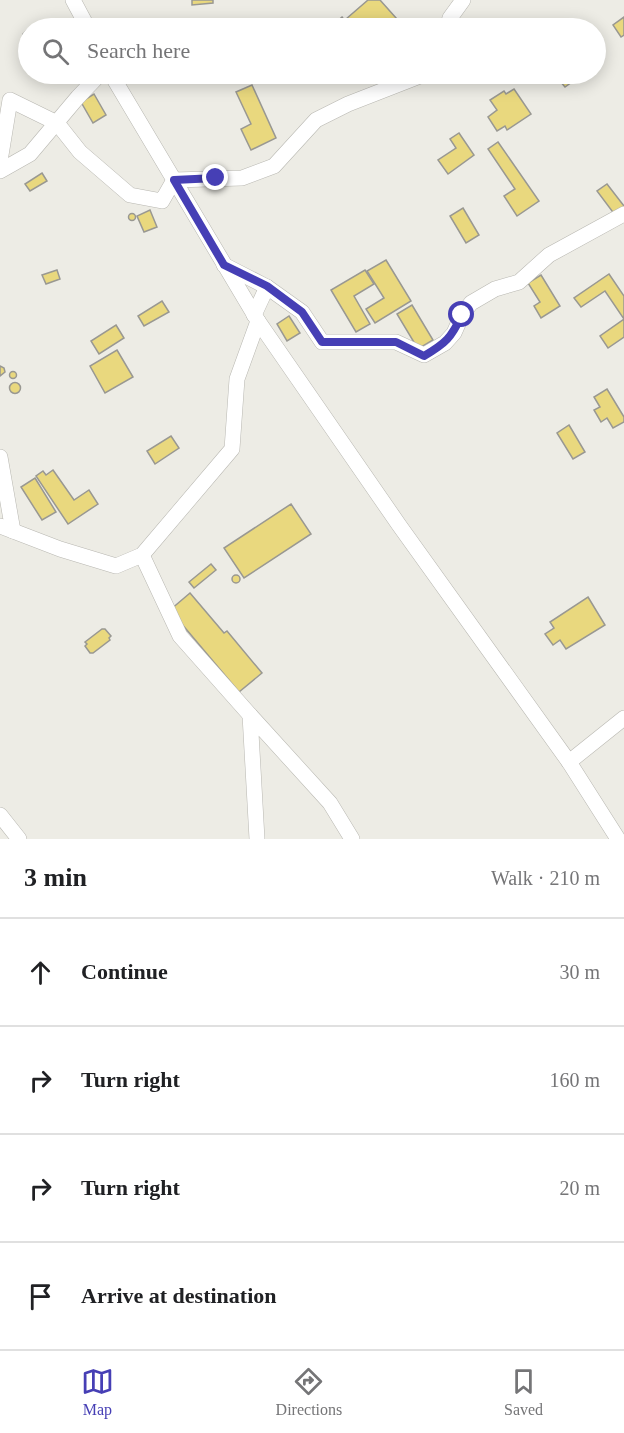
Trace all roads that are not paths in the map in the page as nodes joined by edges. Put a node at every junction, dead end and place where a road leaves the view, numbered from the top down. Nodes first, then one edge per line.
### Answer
1 (73, 0) edge
2 (463, 0) edge
3 (83, 18) edge
4 (450, 18) edge
5 (90, 84) edge
6 (117, 84) edge
7 (399, 84) edge
8 (5, 99) edge
9 (57, 123) junction
10 (0, 161) edge
11 (0, 171) edge
12 (174, 180) junction
13 (624, 214) edge
14 (224, 265) junction
15 (267, 286) junction
16 (256, 318) junction
17 (0, 457) edge
18 (6, 528) edge
19 (142, 555) junction
20 (250, 715) junction
21 (624, 718) edge
22 (568, 762) junction
23 (0, 815) edge
24 (19, 839) edge
25 (257, 839) edge
26 (352, 839) edge
27 (618, 839) edge

1 - 3 street
2 - 4 street
5 - 9 street
6 - 12 street
7 - 12 street
8 - 9 street
8 - 10 street
9 - 11 street
9 - 12 street
12 - 14 street
13 - 15 street
14 - 15 street
14 - 16 street
15 - 16 street
16 - 19 street
16 - 22 street
17 - 18 street
18 - 19 street
19 - 20 street
20 - 25 street
20 - 26 street
21 - 22 street
22 - 27 street
23 - 24 street

